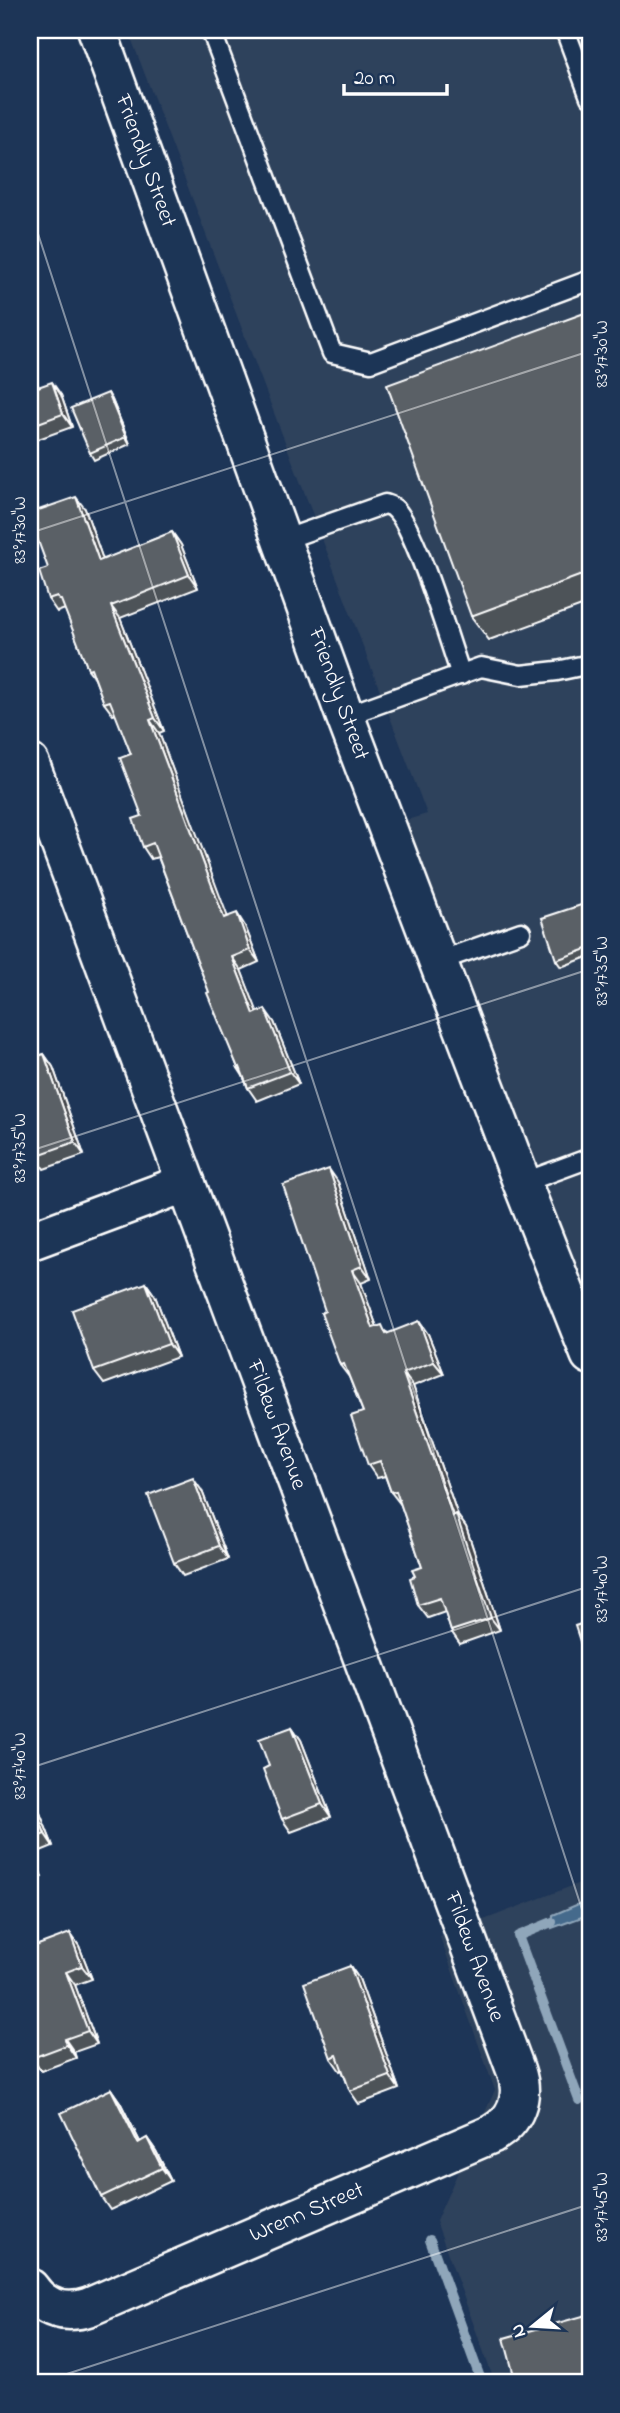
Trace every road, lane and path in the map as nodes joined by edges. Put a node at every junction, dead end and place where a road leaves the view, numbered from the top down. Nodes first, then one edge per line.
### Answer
1 (97, 30) edge
2 (211, 30) edge
3 (565, 30) edge
4 (590, 97) edge
5 (590, 280) edge
6 (283, 540) junction
7 (590, 664) edge
8 (461, 675) junction
9 (345, 716) junction
10 (30, 763) edge
11 (521, 932) dead end
12 (439, 961) junction
13 (590, 1158) edge
14 (186, 1183) junction
15 (522, 1183) junction
16 (30, 1241) edge
17 (590, 1355) edge
18 (520, 2089) joint
19 (30, 2288) edge

1 - 6 street, Friendly Street
2 - 5 lane
3 - 4 lane
6 - 8 lane
6 - 9 street, Friendly Street
7 - 8 lane
8 - 9 lane
9 - 12 street, Friendly Street
10 - 14 street, Fildew Avenue
11 - 12 lane
12 - 15 street, Friendly Street
13 - 15 lane
14 - 16 street
14 - 18 street, Fildew Avenue
15 - 17 street, Friendly Street
18 - 19 street, Wrenn Street

